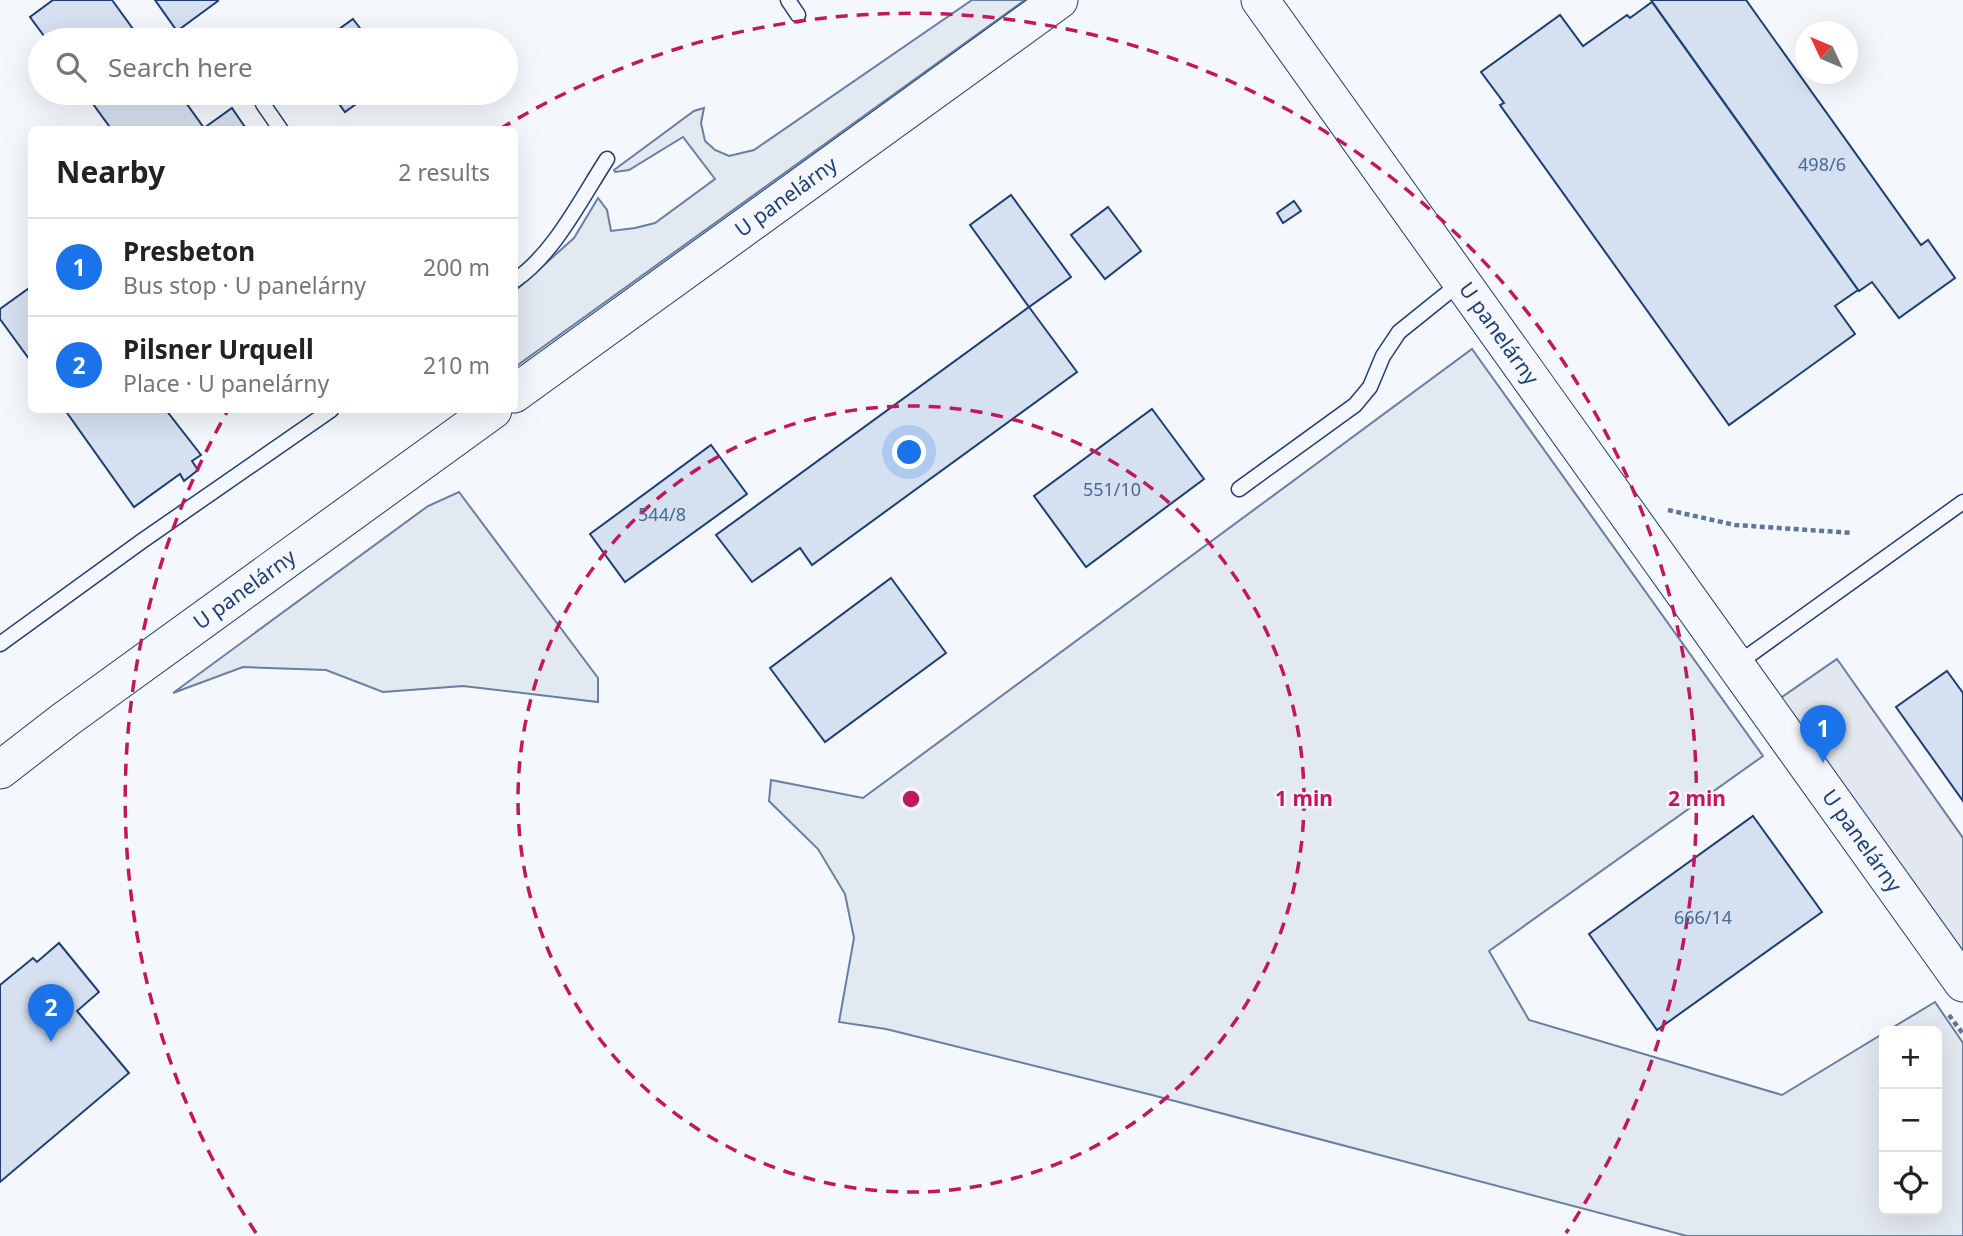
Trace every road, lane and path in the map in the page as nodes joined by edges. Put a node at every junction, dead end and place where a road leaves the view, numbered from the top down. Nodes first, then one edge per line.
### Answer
1 (788, 0) edge
2 (1059, 0) edge
3 (1260, 0) edge
4 (798, 15) dead end
5 (264, 105) edge
6 (278, 126) edge
7 (607, 159) dead end
8 (518, 278) edge
9 (1461, 282) junction
10 (518, 391) edge
11 (327, 413) edge
12 (479, 414) edge
13 (1239, 489) dead end
14 (1616, 499) junction
15 (1963, 502) edge
16 (1853, 533) dead end
17 (0, 644) edge
18 (1735, 665) junction
19 (0, 770) edge
20 (1963, 983) edge

1 - 4 lane
2 - 10 street, U panelárny
3 - 9 street, U panelárny
5 - 6 lane
7 - 8 lane
9 - 13 lane
9 - 14 street, U panelárny
11 - 17 lane
12 - 19 street, U panelárny
14 - 16 path
14 - 18 street, U panelárny
15 - 18 lane
18 - 20 street, U panelárny

